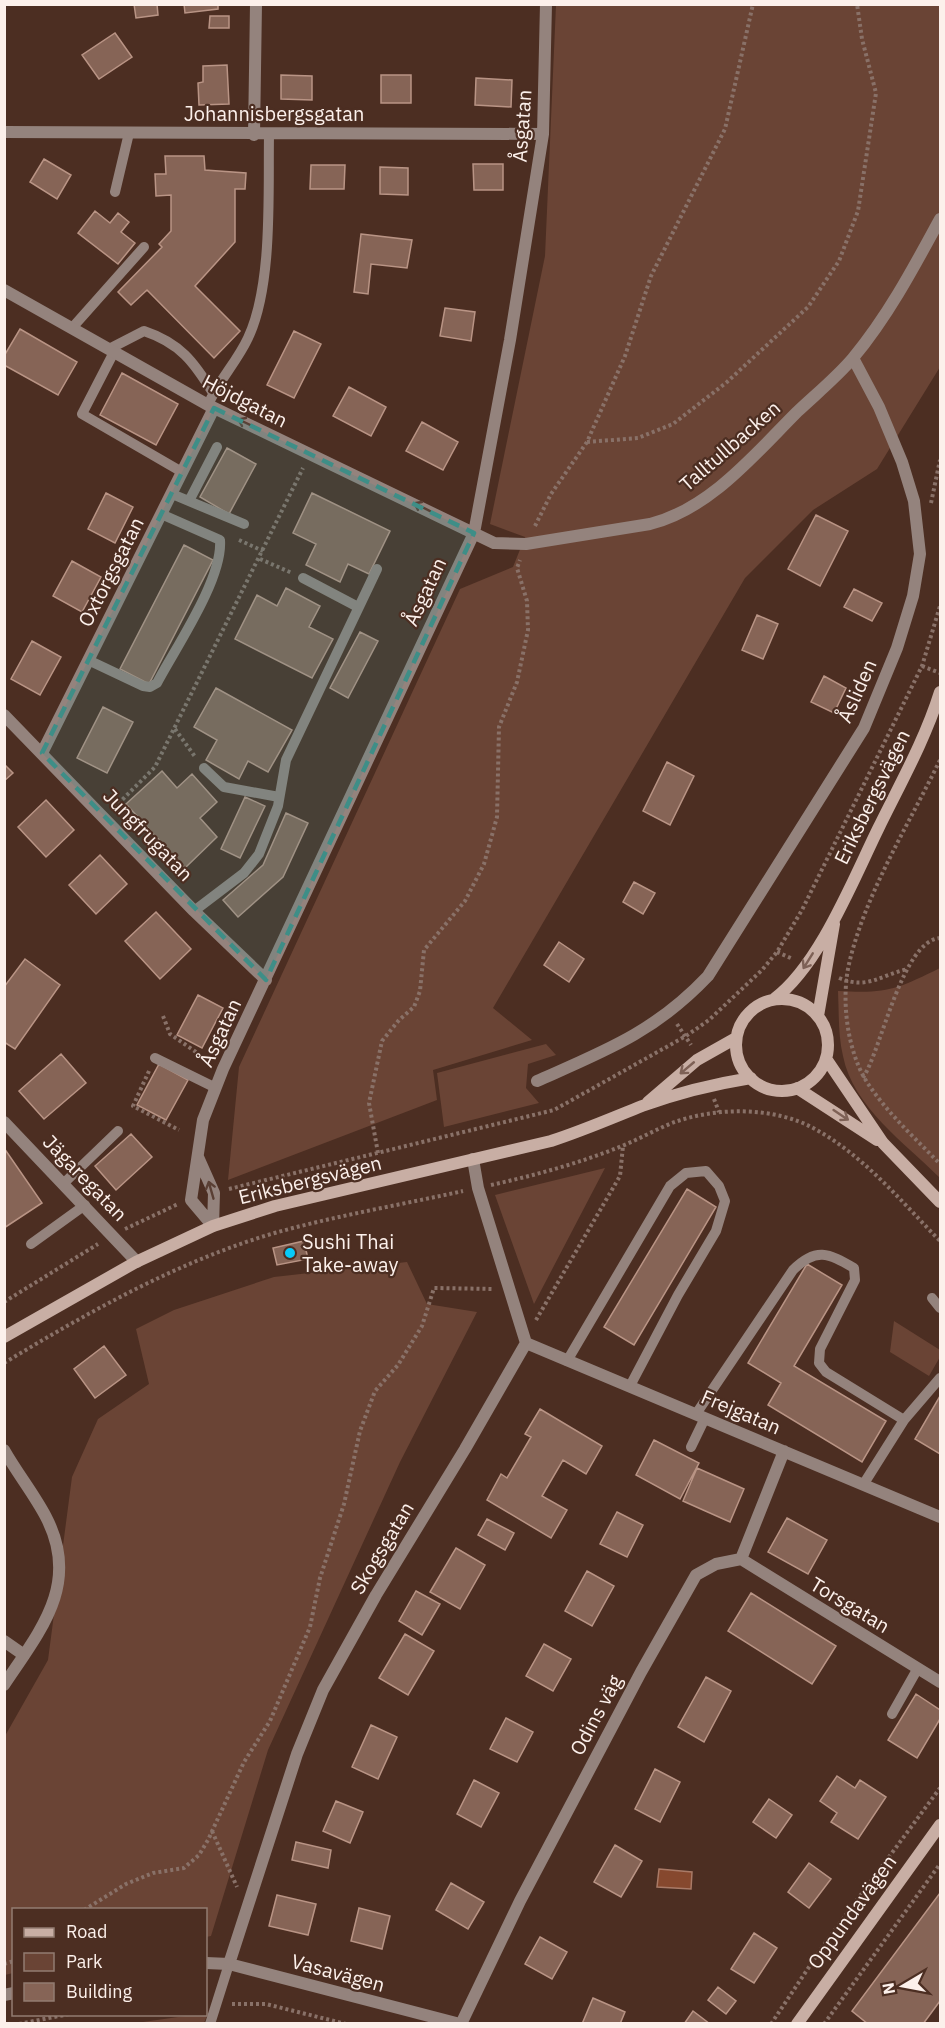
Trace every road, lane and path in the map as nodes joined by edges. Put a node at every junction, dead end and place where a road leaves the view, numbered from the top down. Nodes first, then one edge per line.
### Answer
1 (256, 4) edge
2 (546, 4) edge
3 (753, 4) edge
4 (857, 4) edge
5 (4, 132) edge
6 (129, 133) junction
7 (543, 134) junction
8 (254, 135) junction
9 (269, 135) junction
10 (116, 192) dead end
11 (940, 219) edge
12 (144, 247) dead end
13 (4, 290) edge
14 (72, 328) junction
15 (111, 351) junction
16 (853, 358) junction
17 (213, 393) junction
18 (211, 406) junction
19 (587, 442) junction
20 (217, 447) dead end
21 (303, 467) dead end
22 (182, 472) junction
23 (172, 494) junction
24 (189, 501) junction
25 (161, 514) junction
26 (244, 524) dead end
27 (474, 533) junction
28 (220, 540) junction
29 (526, 544) junction
30 (264, 551) junction
31 (260, 559) junction
32 (377, 568) dead end
33 (303, 578) joint
34 (940, 606) edge
35 (358, 607) junction
36 (88, 660) junction
37 (922, 666) junction
38 (940, 673) edge
39 (940, 692) edge
40 (4, 715) edge
41 (175, 729) junction
42 (42, 753) junction
43 (940, 760) edge
44 (204, 768) joint
45 (279, 797) junction
46 (104, 817) junction
47 (194, 911) junction
48 (835, 917) junction
49 (940, 938) edge
50 (908, 969) junction
51 (266, 980) junction
52 (846, 981) junction
53 (774, 999) junction
54 (163, 1016) dead end
55 (818, 1016) junction
56 (736, 1038) junction
57 (155, 1058) joint
58 (827, 1060) junction
59 (212, 1063) dead end
60 (864, 1077) junction
61 (751, 1078) junction
62 (537, 1081) dead end
63 (216, 1088) junction
64 (797, 1088) junction
65 (643, 1106) junction
66 (4, 1122) edge
67 (179, 1130) dead end
68 (118, 1131) dead end
69 (882, 1143) junction
70 (623, 1146) junction
71 (378, 1154) junction
72 (198, 1156) junction
73 (473, 1159) junction
74 (940, 1164) edge
75 (64, 1183) junction
76 (478, 1188) junction
77 (231, 1189) dead end
78 (940, 1202) edge
79 (178, 1204) dead end
80 (85, 1205) junction
81 (213, 1226) junction
82 (114, 1234) junction
83 (940, 1240) edge
84 (31, 1244) dead end
85 (137, 1262) junction
86 (508, 1289) junction
87 (932, 1298) dead end
88 (4, 1302) edge
89 (940, 1308) edge
90 (4, 1338) edge
91 (526, 1343) junction
92 (567, 1361) junction
93 (4, 1363) edge
94 (940, 1378) edge
95 (630, 1386) junction
96 (700, 1416) junction
97 (904, 1420) junction
98 (691, 1447) dead end
99 (4, 1450) edge
100 (784, 1451) junction
101 (863, 1485) junction
102 (940, 1517) edge
103 (741, 1559) junction
104 (4, 1641) edge
105 (24, 1655) junction
106 (918, 1668) junction
107 (940, 1682) edge
108 (4, 1685) edge
109 (892, 1714) dead end
110 (940, 1788) edge
111 (940, 1825) edge
112 (212, 1831) junction
113 (940, 1863) edge
114 (241, 1894) dead end
115 (87, 1908) edge
116 (207, 1963) edge
117 (229, 1964) junction
118 (216, 2005) junction
119 (59, 2016) edge
120 (19, 2024) edge
121 (210, 2024) edge
122 (346, 2024) edge
123 (460, 2024) edge
124 (771, 2024) edge
125 (797, 2024) edge
126 (824, 2024) edge

1 - 8 street
2 - 7 street, Åsgatan
3 - 19 path
4 - 19 path
5 - 6 street, Johannisbergsgatan
6 - 8 street, Johannisbergsgatan
6 - 10 lane
7 - 9 street, Johannisbergsgatan
7 - 27 street, Åsgatan
8 - 9 street, Johannisbergsgatan
9 - 17 lane
11 - 16 street
12 - 14 lane
13 - 14 street, Höjdgatan
14 - 15 street, Höjdgatan
15 - 17 lane
15 - 18 street, Höjdgatan
15 - 22 lane
16 - 29 street, Talltullbacken
16 - 62 street, Åsliden
17 - 18 lane
18 - 22 street, Oxtorgsgatan
27 -> 18 street, Höjdgatan
19 - 29 path
20 - 24 lane
21 - 30 path
22 - 23 street, Oxtorgsgatan
23 - 24 lane
23 - 25 street, Oxtorgsgatan
24 - 26 lane
25 - 28 lane
25 - 36 street, Oxtorgsgatan
27 - 29 street, Talltullbacken
27 - 51 street, Åsgatan
28 - 30 path
28 - 36 lane
29 - 71 path
30 - 31 path
31 - 33 path
31 - 41 path
32 - 35 lane
33 - 35 lane
34 - 37 path
35 - 45 lane
36 - 42 street, Oxtorgsgatan
37 - 38 path
37 - 71 path
39 - 48 main road, Eriksbergsvägen
40 - 42 street, Jungfrugatan
41 - 44 path
41 - 46 path
42 - 46 street, Jungfrugatan
43 - 52 path
44 - 45 lane
45 - 47 lane
46 - 47 street, Jungfrugatan
47 - 51 street, Jungfrugatan
48 -> 53 main road, Eriksbergsvägen
48 - 55 main road, Eriksbergsvägen
49 - 50 path
50 - 52 path
50 - 60 path
51 - 63 street, Åsgatan
52 - 60 path
53 - 55 main road
53 - 56 main road
54 - 59 path
55 - 58 main road
56 - 61 main road
56 -> 65 main road, Eriksbergsvägen
57 - 63 lane
57 - 67 path
58 - 64 main road
58 - 69 main road
60 - 74 path
61 - 64 main road
61 - 65 main road, Eriksbergsvägen
63 - 72 street, Åsgatan
64 -> 69 main road
65 - 73 main road, Eriksbergsvägen
66 - 75 street, Jägaregatan
68 - 75 lane
69 - 78 main road
70 - 76 path
70 - 83 path
70 - 91 path
71 - 77 path
81 -> 72 street
72 - 81 street, Åsgatan
73 - 76 street
73 - 81 main road, Eriksbergsvägen
75 - 80 street, Jägaregatan
76 - 86 street
76 - 93 path
79 - 82 path
80 - 82 street, Jägaregatan
80 - 84 lane
81 - 85 main road, Eriksbergsvägen
82 - 85 street, Jägaregatan
82 - 88 path
85 - 90 main road, Eriksbergsvägen
86 - 91 street
86 - 112 path
87 - 89 lane
91 - 92 street, Frejgatan
91 - 117 street, Skogsgatan
92 - 95 street, Frejgatan
92 - 95 lane
94 - 97 lane
95 - 96 street, Frejgatan
96 - 97 lane
96 - 98 lane
96 - 100 street, Frejgatan
97 - 101 lane
99 - 105 street
100 - 101 street, Frejgatan
100 - 103 street
101 - 102 street, Frejgatan
103 - 106 street, Torsgatan
103 - 123 street, Odins väg
104 - 105 street
105 - 108 street
106 - 107 street, Torsgatan
106 - 109 lane
110 - 124 path
111 - 125 main road, Oppundavägen
112 - 114 path
112 - 115 path
113 - 126 path
116 - 117 street, Vasavägen
117 - 118 lane
117 - 123 street, Vasavägen
118 - 121 lane
118 - 122 path
119 - 120 path

